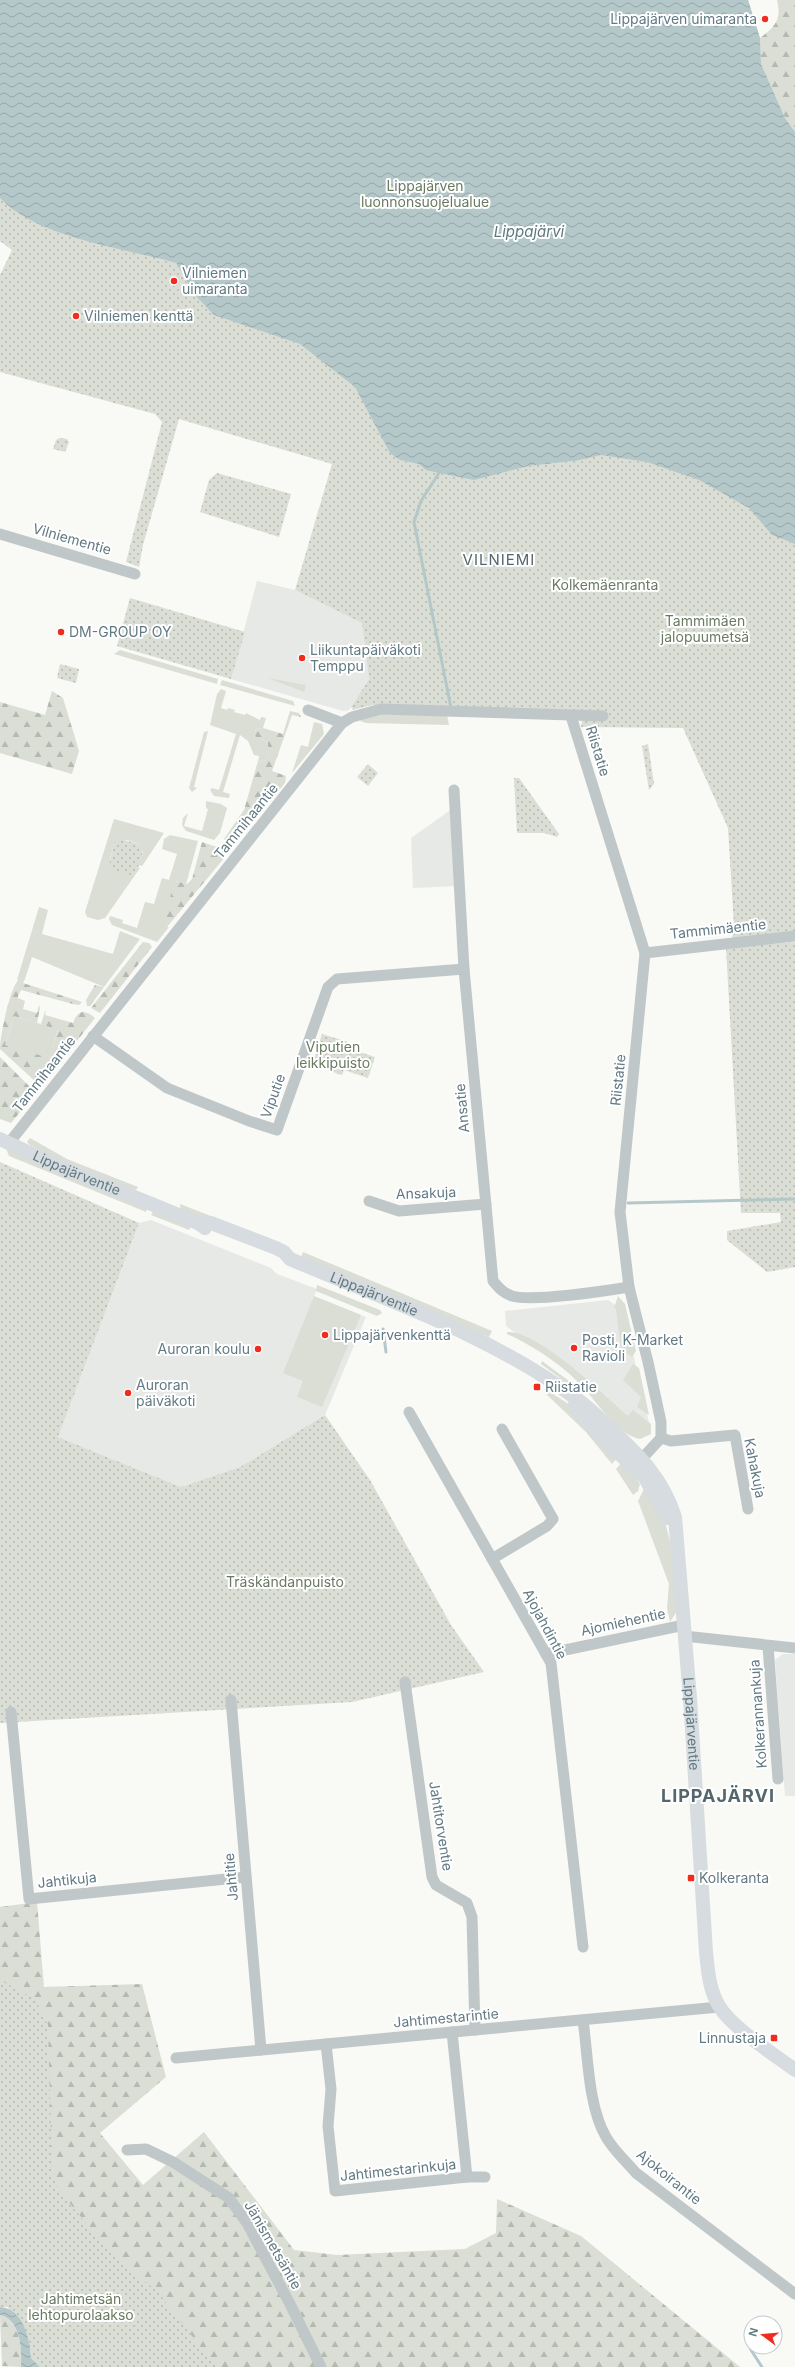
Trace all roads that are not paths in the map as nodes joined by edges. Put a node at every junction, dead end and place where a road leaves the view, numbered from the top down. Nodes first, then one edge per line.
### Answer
1 (0, 534) edge
2 (135, 574) dead end
3 (308, 710) dead end
4 (571, 716) junction
5 (603, 716) dead end
6 (342, 723) junction
7 (454, 790) dead end
8 (795, 936) edge
9 (645, 953) junction
10 (464, 969) junction
11 (94, 1036) junction
12 (4, 1141) edge
13 (369, 1201) dead end
14 (486, 1204) junction
15 (628, 1287) junction
16 (409, 1412) dead end
17 (502, 1429) dead end
18 (661, 1438) junction
19 (638, 1463) junction
20 (748, 1509) dead end
21 (492, 1559) junction
22 (684, 1631) junction
23 (768, 1646) junction
24 (795, 1648) edge
25 (546, 1654) junction
26 (405, 1682) dead end
27 (231, 1700) dead end
28 (11, 1712) dead end
29 (778, 1778) dead end
30 (246, 1877) junction
31 (583, 1947) dead end
32 (719, 2007) junction
33 (583, 2020) junction
34 (475, 2030) junction
35 (452, 2032) junction
36 (326, 2044) junction
37 (261, 2050) junction
38 (176, 2058) dead end
39 (795, 2070) edge
40 (127, 2150) dead end
41 (485, 2177) dead end
42 (467, 2178) junction
43 (795, 2294) edge
44 (321, 2367) edge

1 - 2 street, Vilniementie
3 - 6 street
4 - 5 street, Tammihaantie
4 - 6 street, Tammihaantie
4 - 9 street, Riistatie
6 - 11 street, Tammihaantie
7 - 10 street, Ansatie
8 - 9 street, Tammimäentie
9 - 15 street, Riistatie
10 - 11 street, Viputie
10 - 14 street, Ansatie
11 - 12 street, Tammihaantie
12 - 19 main road, Lippajärventie
13 - 14 street, Ansakuja
14 - 15 street, Ansatie
15 - 18 street, Riistatie
16 - 21 street, Ajojahdintie
17 - 21 street
18 - 19 street
18 - 20 street, Kahakuja
19 - 22 main road, Lippajärventie
21 - 25 street, Ajojahdintie
22 - 23 street, Ajomiehentie
22 - 25 street, Ajomiehentie
22 - 32 main road, Lippajärventie
23 - 24 street, Ajomiehentie
23 - 29 street, Kolkerannankuja
25 - 31 street, Ajojahdintie
26 - 34 street, Jahtitorventie
27 - 30 street, Jahtitie
28 - 30 street, Jahtikuja
30 - 37 street, Jahtitie
32 - 33 street, Jahtimestarintie
32 - 39 main road, Lippajärventie
33 - 34 street, Jahtimestarintie
33 - 43 street, Ajokoirantie
34 - 35 street, Jahtimestarintie
35 - 36 street, Jahtimestarintie
35 - 42 street, Jahtimestarinkuja
36 - 37 street, Jahtimestarintie
36 - 42 street, Jahtimestarinkuja
37 - 38 street, Jahtimestarintie
40 - 44 street, Jänismetsäntie
41 - 42 street

